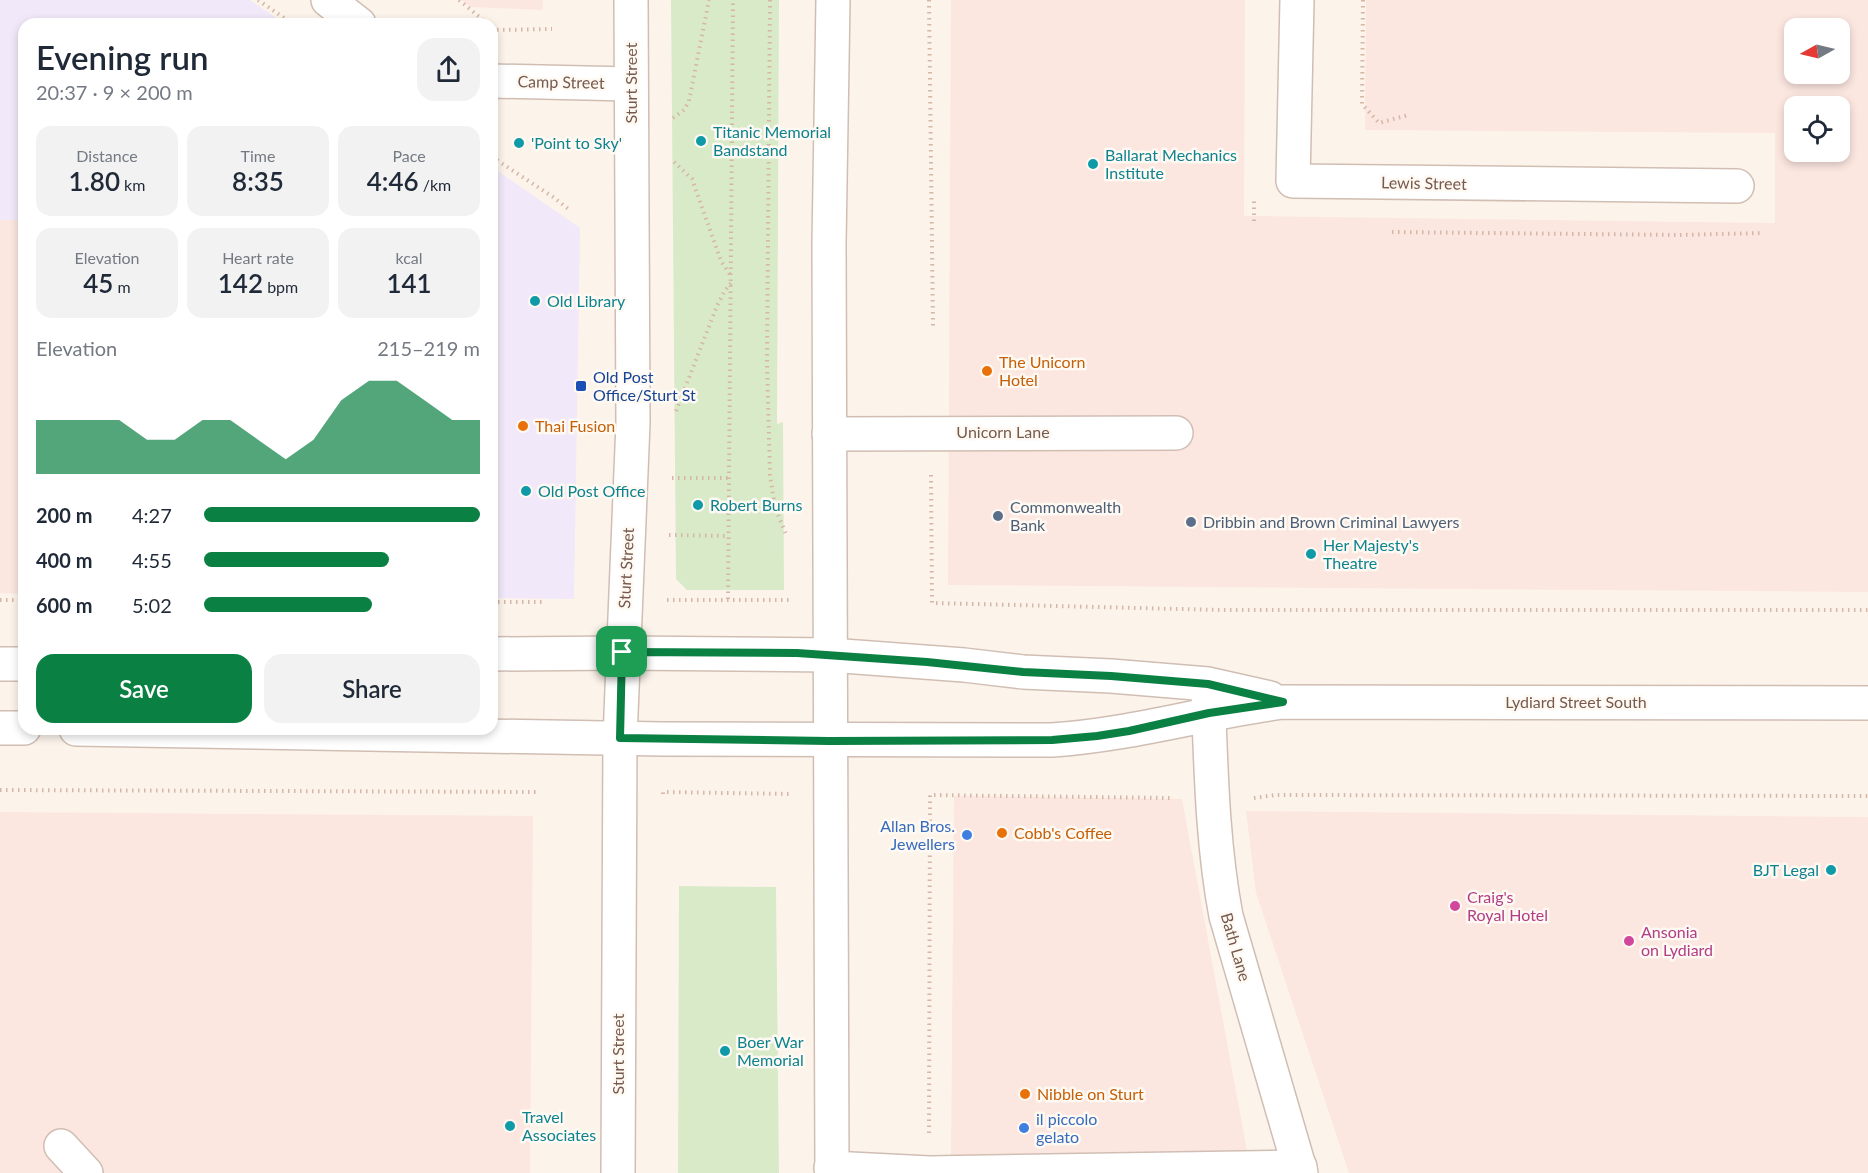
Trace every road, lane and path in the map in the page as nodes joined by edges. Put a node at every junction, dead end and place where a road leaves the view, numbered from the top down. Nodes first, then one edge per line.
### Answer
1 (258, 0) edge
2 (328, 0) edge
3 (459, 0) edge
4 (631, 0) edge
5 (709, 0) edge
6 (733, 0) edge
7 (770, 0) edge
8 (833, 0) edge
9 (929, 0) edge
10 (1297, 0) edge
11 (1363, 0) edge
12 (284, 18) edge
13 (351, 18) edge
14 (481, 18) edge
15 (552, 29) dead end
16 (498, 30) edge
17 (498, 81) edge
18 (630, 84) junction
19 (1408, 115) dead end
20 (670, 120) dead end
21 (670, 157) dead end
22 (498, 162) edge
23 (1737, 186) dead end
24 (572, 211) dead end
25 (1392, 232) dead end
26 (1764, 233) dead end
27 (731, 276) junction
28 (732, 283) junction
29 (933, 326) dead end
30 (674, 416) dead end
31 (931, 432) junction
32 (1176, 433) dead end
33 (829, 434) junction
34 (668, 478) dead end
35 (729, 478) junction
36 (667, 535) dead end
37 (729, 536) junction
38 (789, 543) dead end
39 (728, 599) junction
40 (0, 600) edge
41 (18, 600) edge
42 (666, 600) dead end
43 (794, 600) dead end
44 (498, 602) edge
45 (543, 602) dead end
46 (1868, 610) edge
47 (622, 652) junction
48 (498, 654) edge
49 (830, 655) junction
50 (0, 664) edge
51 (18, 664) edge
52 (1208, 699) junction
53 (1868, 703) edge
54 (0, 728) edge
55 (18, 728) edge
56 (439, 735) edge
57 (620, 738) junction
58 (829, 741) junction
59 (0, 790) edge
60 (540, 792) dead end
61 (663, 792) dead end
62 (799, 794) dead end
63 (1868, 796) edge
64 (1212, 798) junction
65 (61, 1146) dead end
66 (832, 1170) edge
67 (1300, 1170) edge
68 (86, 1173) edge
69 (618, 1173) edge
70 (929, 1173) edge

1 - 12 path
2 - 13 street
3 - 14 path
4 - 18 street, Sturt Street
5 - 20 path
6 - 27 path
7 - 38 path
8 - 33 street
9 - 29 path
10 - 23 street, Lewis Street
11 - 19 path
15 - 16 path
17 - 18 street, Camp Street
18 - 47 street, Sturt Street
21 - 27 path
22 - 24 path
25 - 26 path
27 - 28 path
28 - 30 path
28 - 35 path
31 - 32 street, Unicorn Lane
31 - 33 street, Unicorn Lane
31 - 46 path
33 - 49 street
34 - 35 path
35 - 37 path
36 - 37 path
37 - 39 path
39 - 42 path
39 - 43 path
40 - 41 path
44 - 45 path
47 - 48 street, Lydiard Street South
47 - 49 street, Lydiard Street South
47 - 57 street, Sturt Street
49 - 52 street, Lydiard Street South
49 - 58 street
50 - 51 street
52 - 53 street, Lydiard Street South
52 - 58 street, Lydiard Street South
52 - 64 street, Bath Lane
54 - 55 street
56 - 57 street, Lydiard Street South
57 - 58 street, Lydiard Street South
57 - 69 street, Sturt Street
58 - 66 street
59 - 60 path
61 - 62 path
63 - 64 path
64 - 67 street, Bath Lane
64 - 70 path
65 - 68 street
66 - 70 street
67 - 70 street

